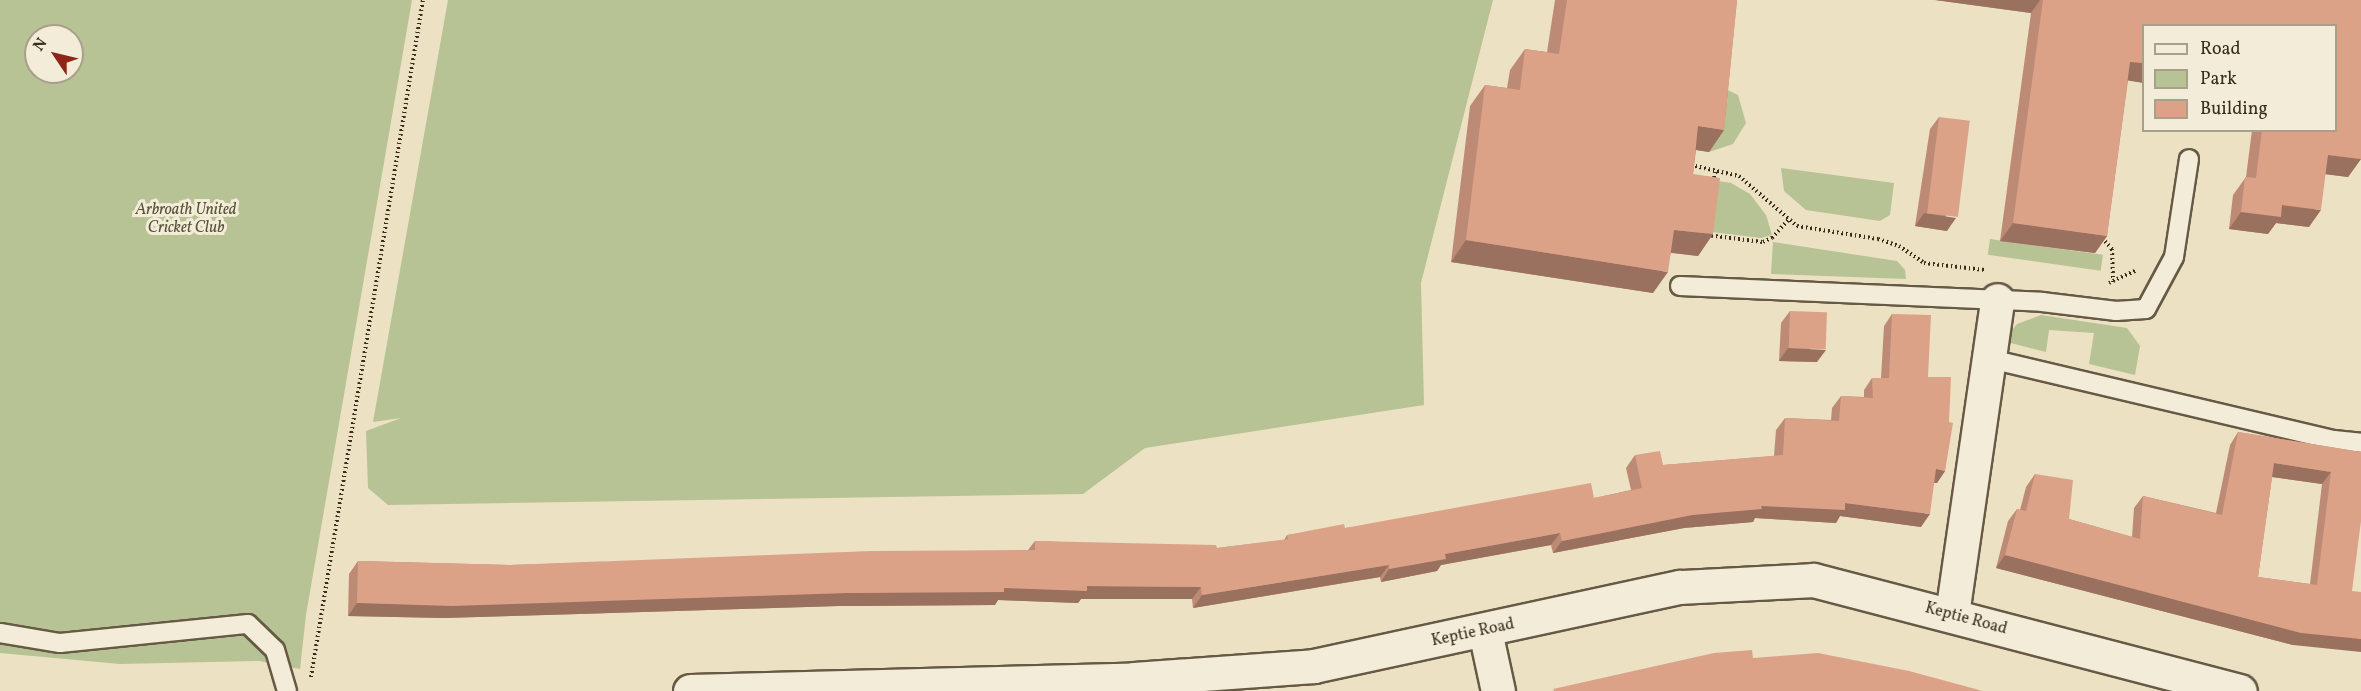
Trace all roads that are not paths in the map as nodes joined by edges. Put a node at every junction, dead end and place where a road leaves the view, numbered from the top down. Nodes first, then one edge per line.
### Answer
1 (2189, 159) dead end
2 (1992, 285) junction
3 (1688, 286) road end
4 (1986, 358) junction
5 (2361, 443) edge
6 (1952, 615) junction
7 (1485, 631) junction
8 (0, 633) edge
9 (287, 691) edge
10 (690, 691) edge
11 (1498, 691) edge
12 (2240, 691) edge

1 - 2 lane
2 - 3 lane
2 - 4 main road
4 - 5 lane
4 - 6 main road
6 - 7 main road, Keptie Road
6 - 12 main road, Keptie Road
7 - 10 main road, Keptie Road
7 - 11 main road
8 - 9 lane

